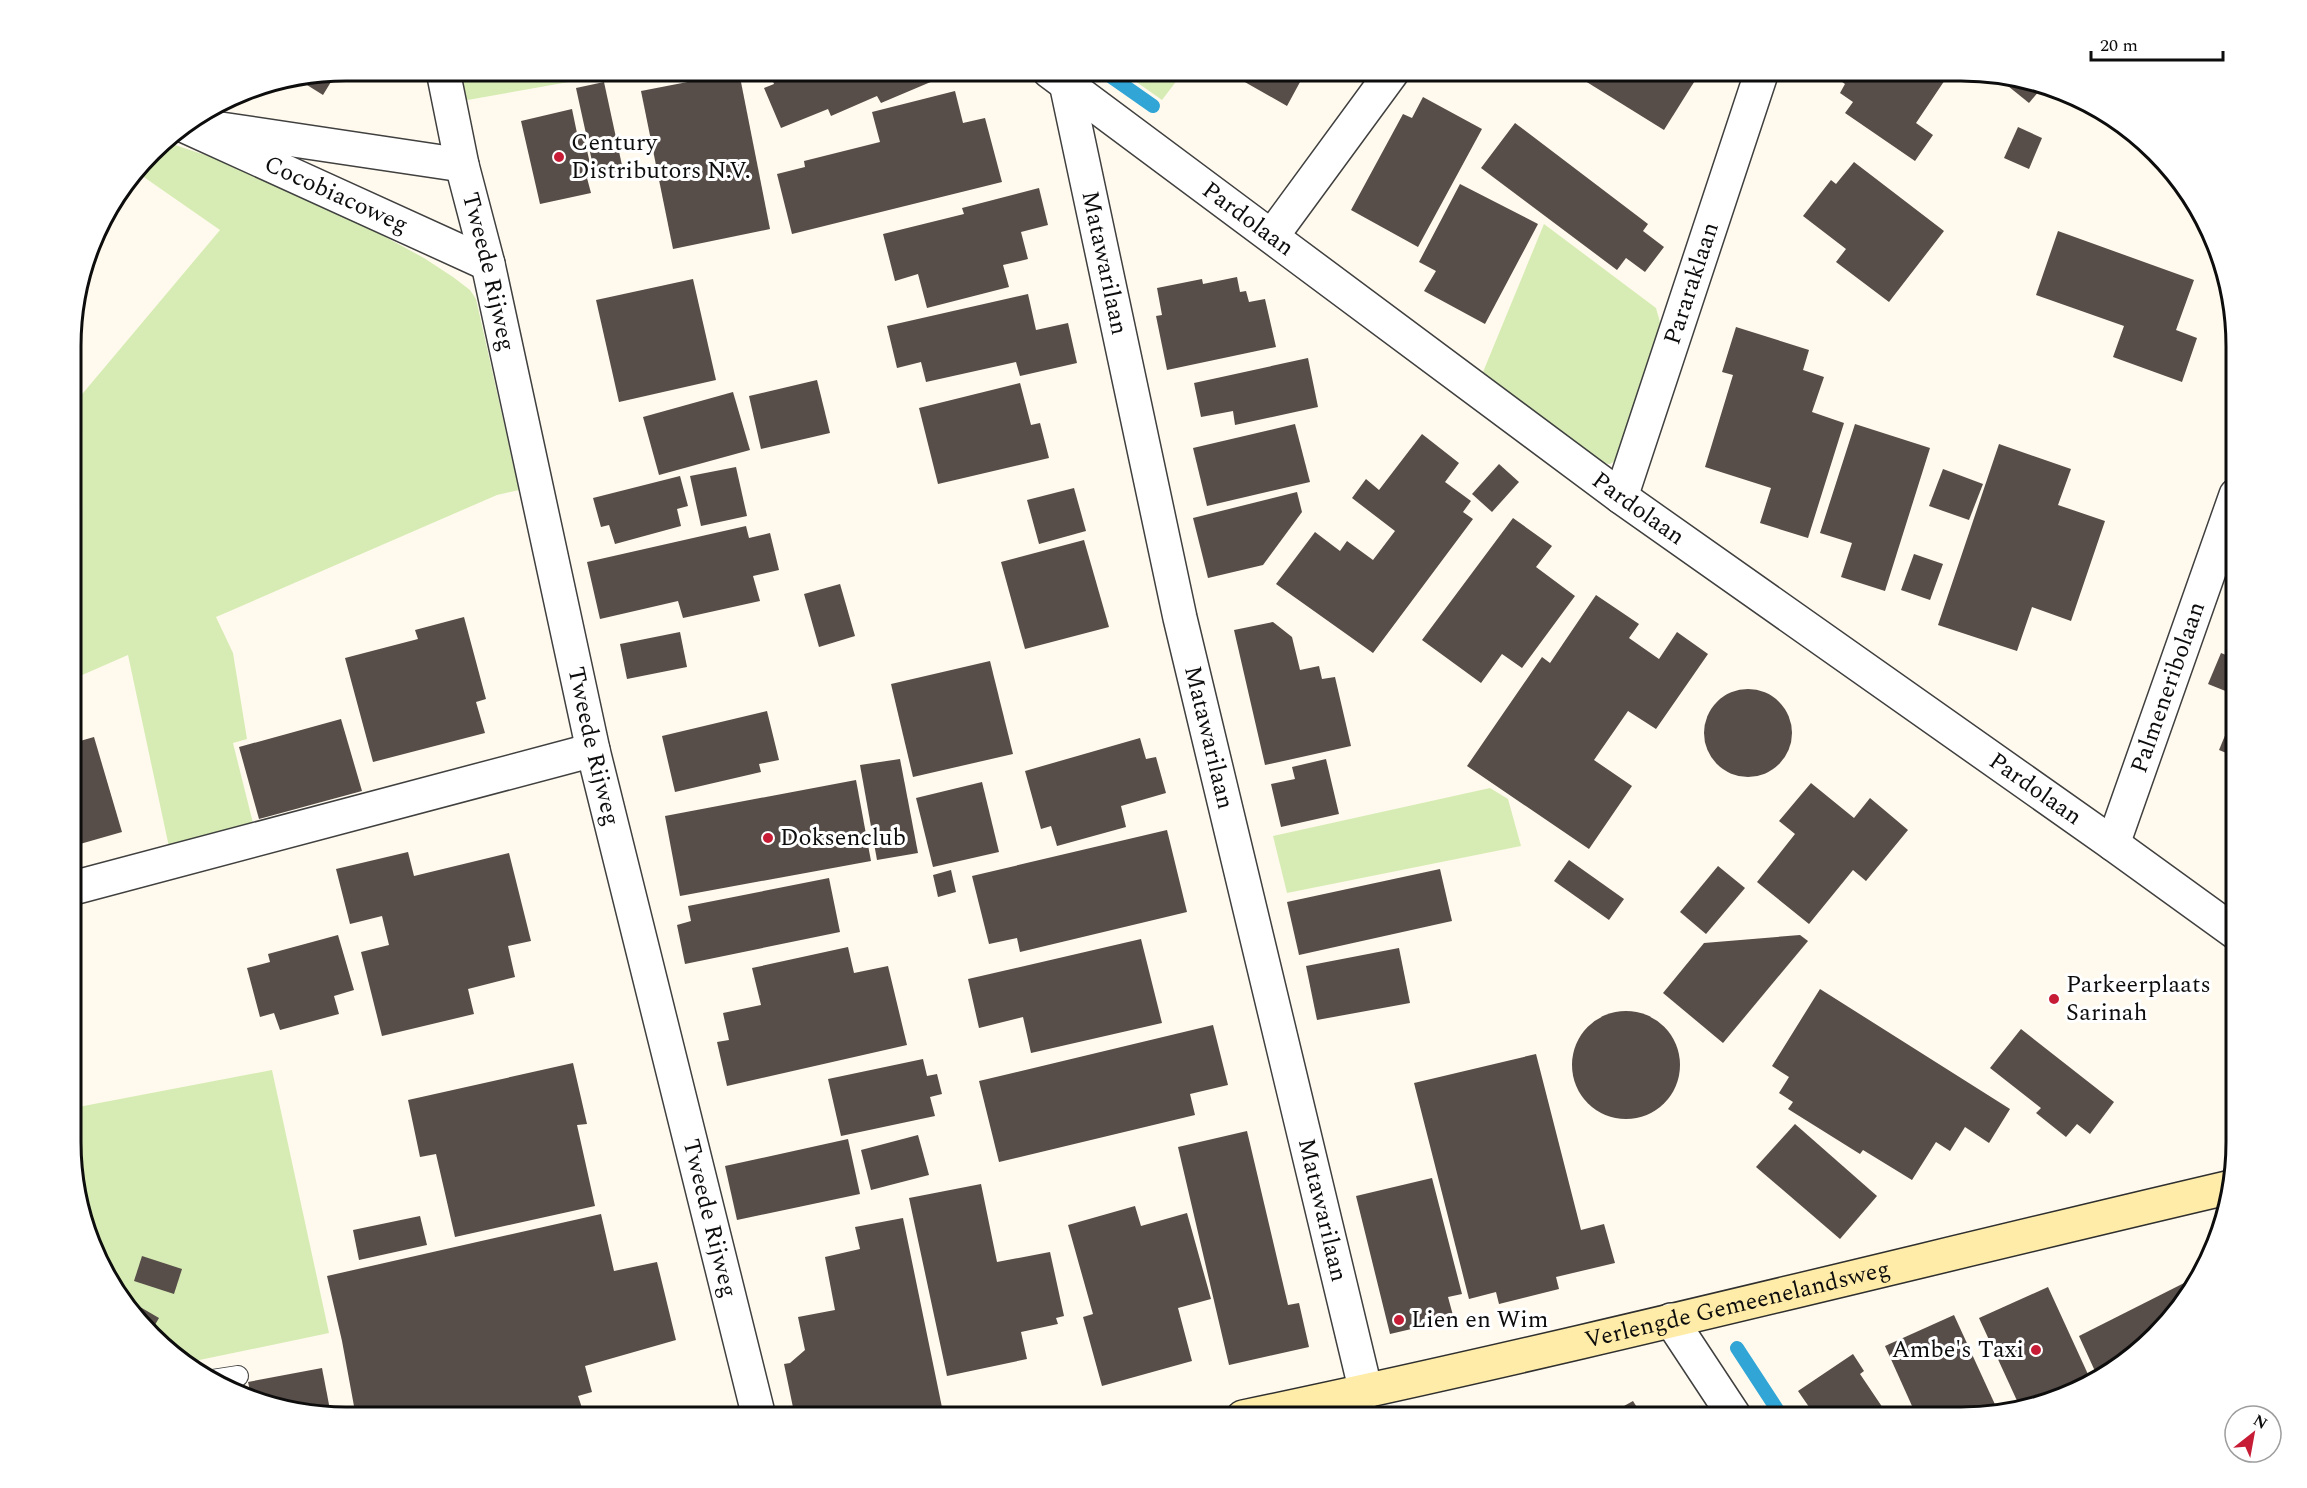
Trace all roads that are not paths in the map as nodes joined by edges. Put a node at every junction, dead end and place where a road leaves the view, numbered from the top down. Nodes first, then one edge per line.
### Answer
1 (445, 81) edge
2 (1058, 81) edge
3 (1062, 81) edge
4 (1385, 81) edge
5 (1758, 81) edge
6 (198, 127) edge
7 (195, 129) edge
8 (462, 165) junction
9 (1272, 236) junction
10 (488, 264) junction
11 (1620, 497) junction
12 (2226, 523) edge
13 (593, 750) junction
14 (2113, 843) junction
15 (81, 886) edge
16 (2226, 926) edge
17 (2222, 1189) edge
18 (1671, 1320) junction
19 (238, 1376) dead end
20 (226, 1378) edge
21 (1366, 1392) junction
22 (757, 1407) edge
23 (1292, 1407) edge
24 (1728, 1407) edge

1 - 8 street, Tweede Rijweg
2 - 21 street, Matawarilaan
3 - 9 street, Pardolaan
4 - 9 street
5 - 11 street, Pararaklaan
6 - 8 street, Cocobiacoweg
7 - 10 street, Cocobiacoweg
8 - 10 street, Tweede Rijweg
9 - 11 street, Pardolaan
10 - 13 street, Tweede Rijweg
11 - 14 street, Pardolaan
12 - 14 street, Palmeneribolaan
13 - 15 street
13 - 22 street, Tweede Rijweg
14 - 16 street, Pardolaan
17 - 18 street, Verlengde Gemeenelandsweg
18 - 21 street, Verlengde Gemeenelandsweg
18 - 24 street
19 - 20 lane
21 - 23 street, Verlengde Gemeenelandsweg

